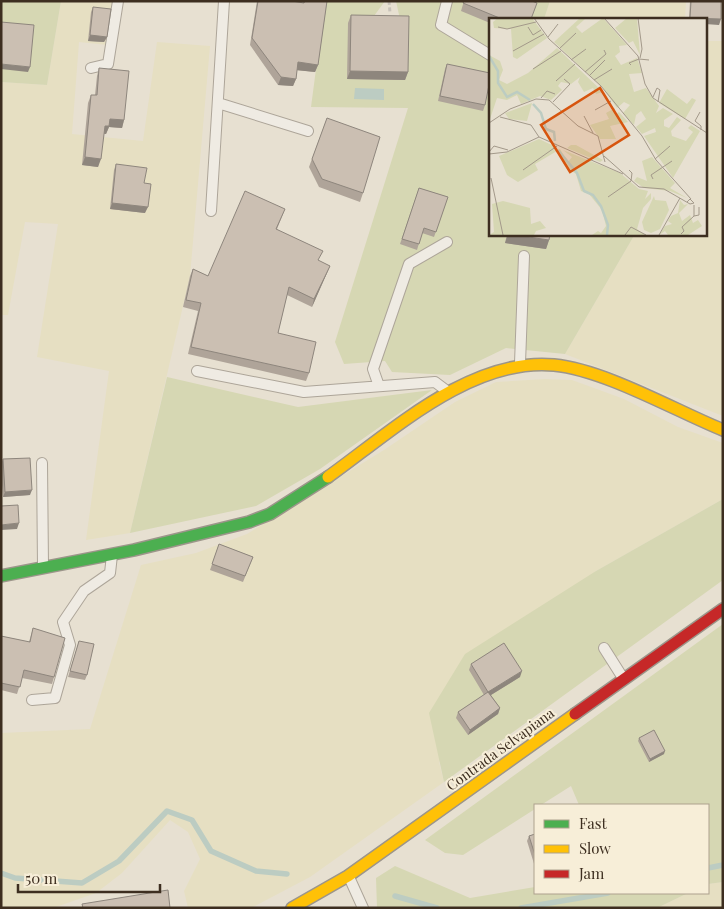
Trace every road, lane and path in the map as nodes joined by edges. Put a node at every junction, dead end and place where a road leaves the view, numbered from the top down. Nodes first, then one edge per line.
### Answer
1 (118, 1) edge
2 (224, 1) edge
3 (389, 1) edge
4 (447, 1) edge
5 (390, 13) dead end
6 (489, 54) edge
7 (91, 68) dead end
8 (218, 102) junction
9 (308, 131) dead end
10 (211, 211) dead end
11 (447, 242) dead end
12 (524, 256) dead end
13 (520, 364) junction
14 (197, 371) dead end
15 (379, 386) junction
16 (448, 392) junction
17 (723, 430) edge
18 (42, 463) dead end
19 (112, 554) junction
20 (43, 568) junction
21 (1, 576) edge
22 (723, 609) edge
23 (604, 648) dead end
24 (624, 679) junction
25 (32, 700) dead end
26 (348, 876) junction
27 (292, 908) edge
28 (363, 908) edge

1 - 7 lane
2 - 8 lane
3 - 5 path
4 - 6 lane
8 - 9 lane
8 - 10 lane
11 - 15 lane
12 - 13 lane
13 - 16 main road
13 - 17 main road
14 - 15 lane
15 - 16 lane
16 - 19 main road
18 - 20 lane
19 - 20 main road
19 - 25 lane
20 - 21 main road
22 - 24 main road, Contrada Selvapiana
23 - 24 lane
24 - 26 main road, Contrada Selvapiana
26 - 27 main road, Contrada Selvapiana
26 - 28 lane

